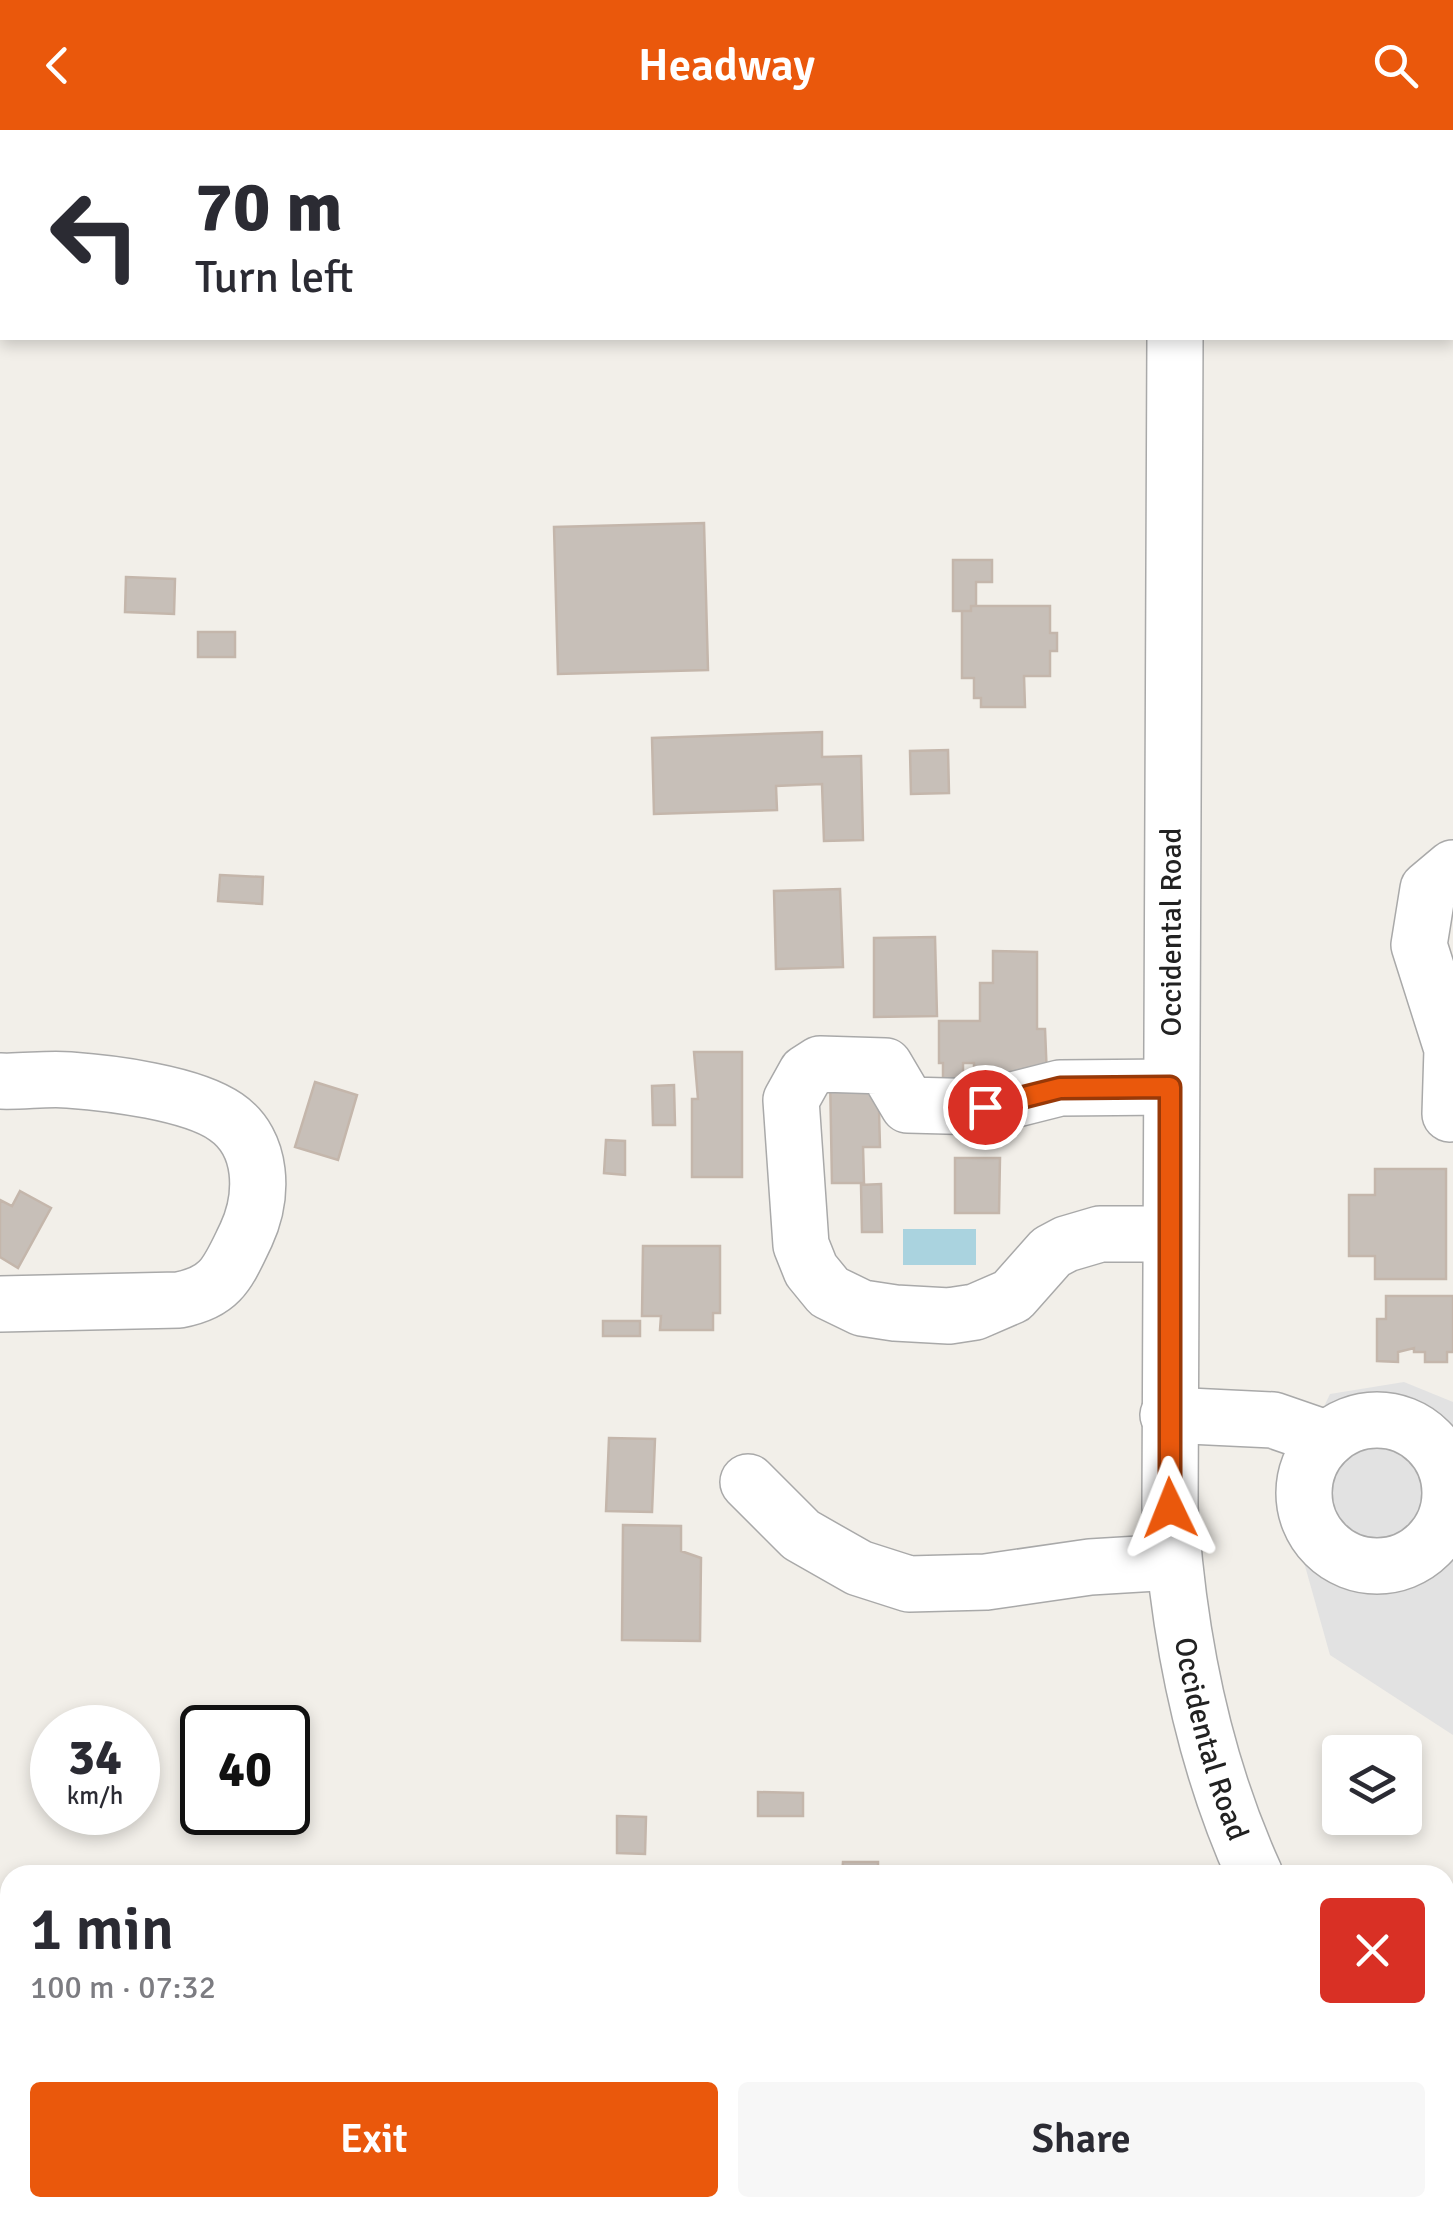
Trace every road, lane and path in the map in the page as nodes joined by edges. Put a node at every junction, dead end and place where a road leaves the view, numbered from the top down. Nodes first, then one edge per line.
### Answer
1 (1174, 340) edge
2 (1453, 868) edge
3 (0, 1081) edge
4 (1170, 1087) junction
5 (1450, 1114) dead end
6 (1169, 1234) junction
7 (0, 1304) edge
8 (1168, 1416) junction
9 (1328, 1439) dead end
10 (748, 1482) dead end
11 (1173, 1562) junction
12 (1250, 1865) edge

1 - 4 street, Occidental Road
2 - 5 street
3 - 7 street
4 - 6 street, Occidental Road
4 - 6 street
6 - 8 street, Occidental Road
8 - 9 street
8 - 11 street, Occidental Road
10 - 11 street
11 - 12 street, Occidental Road

